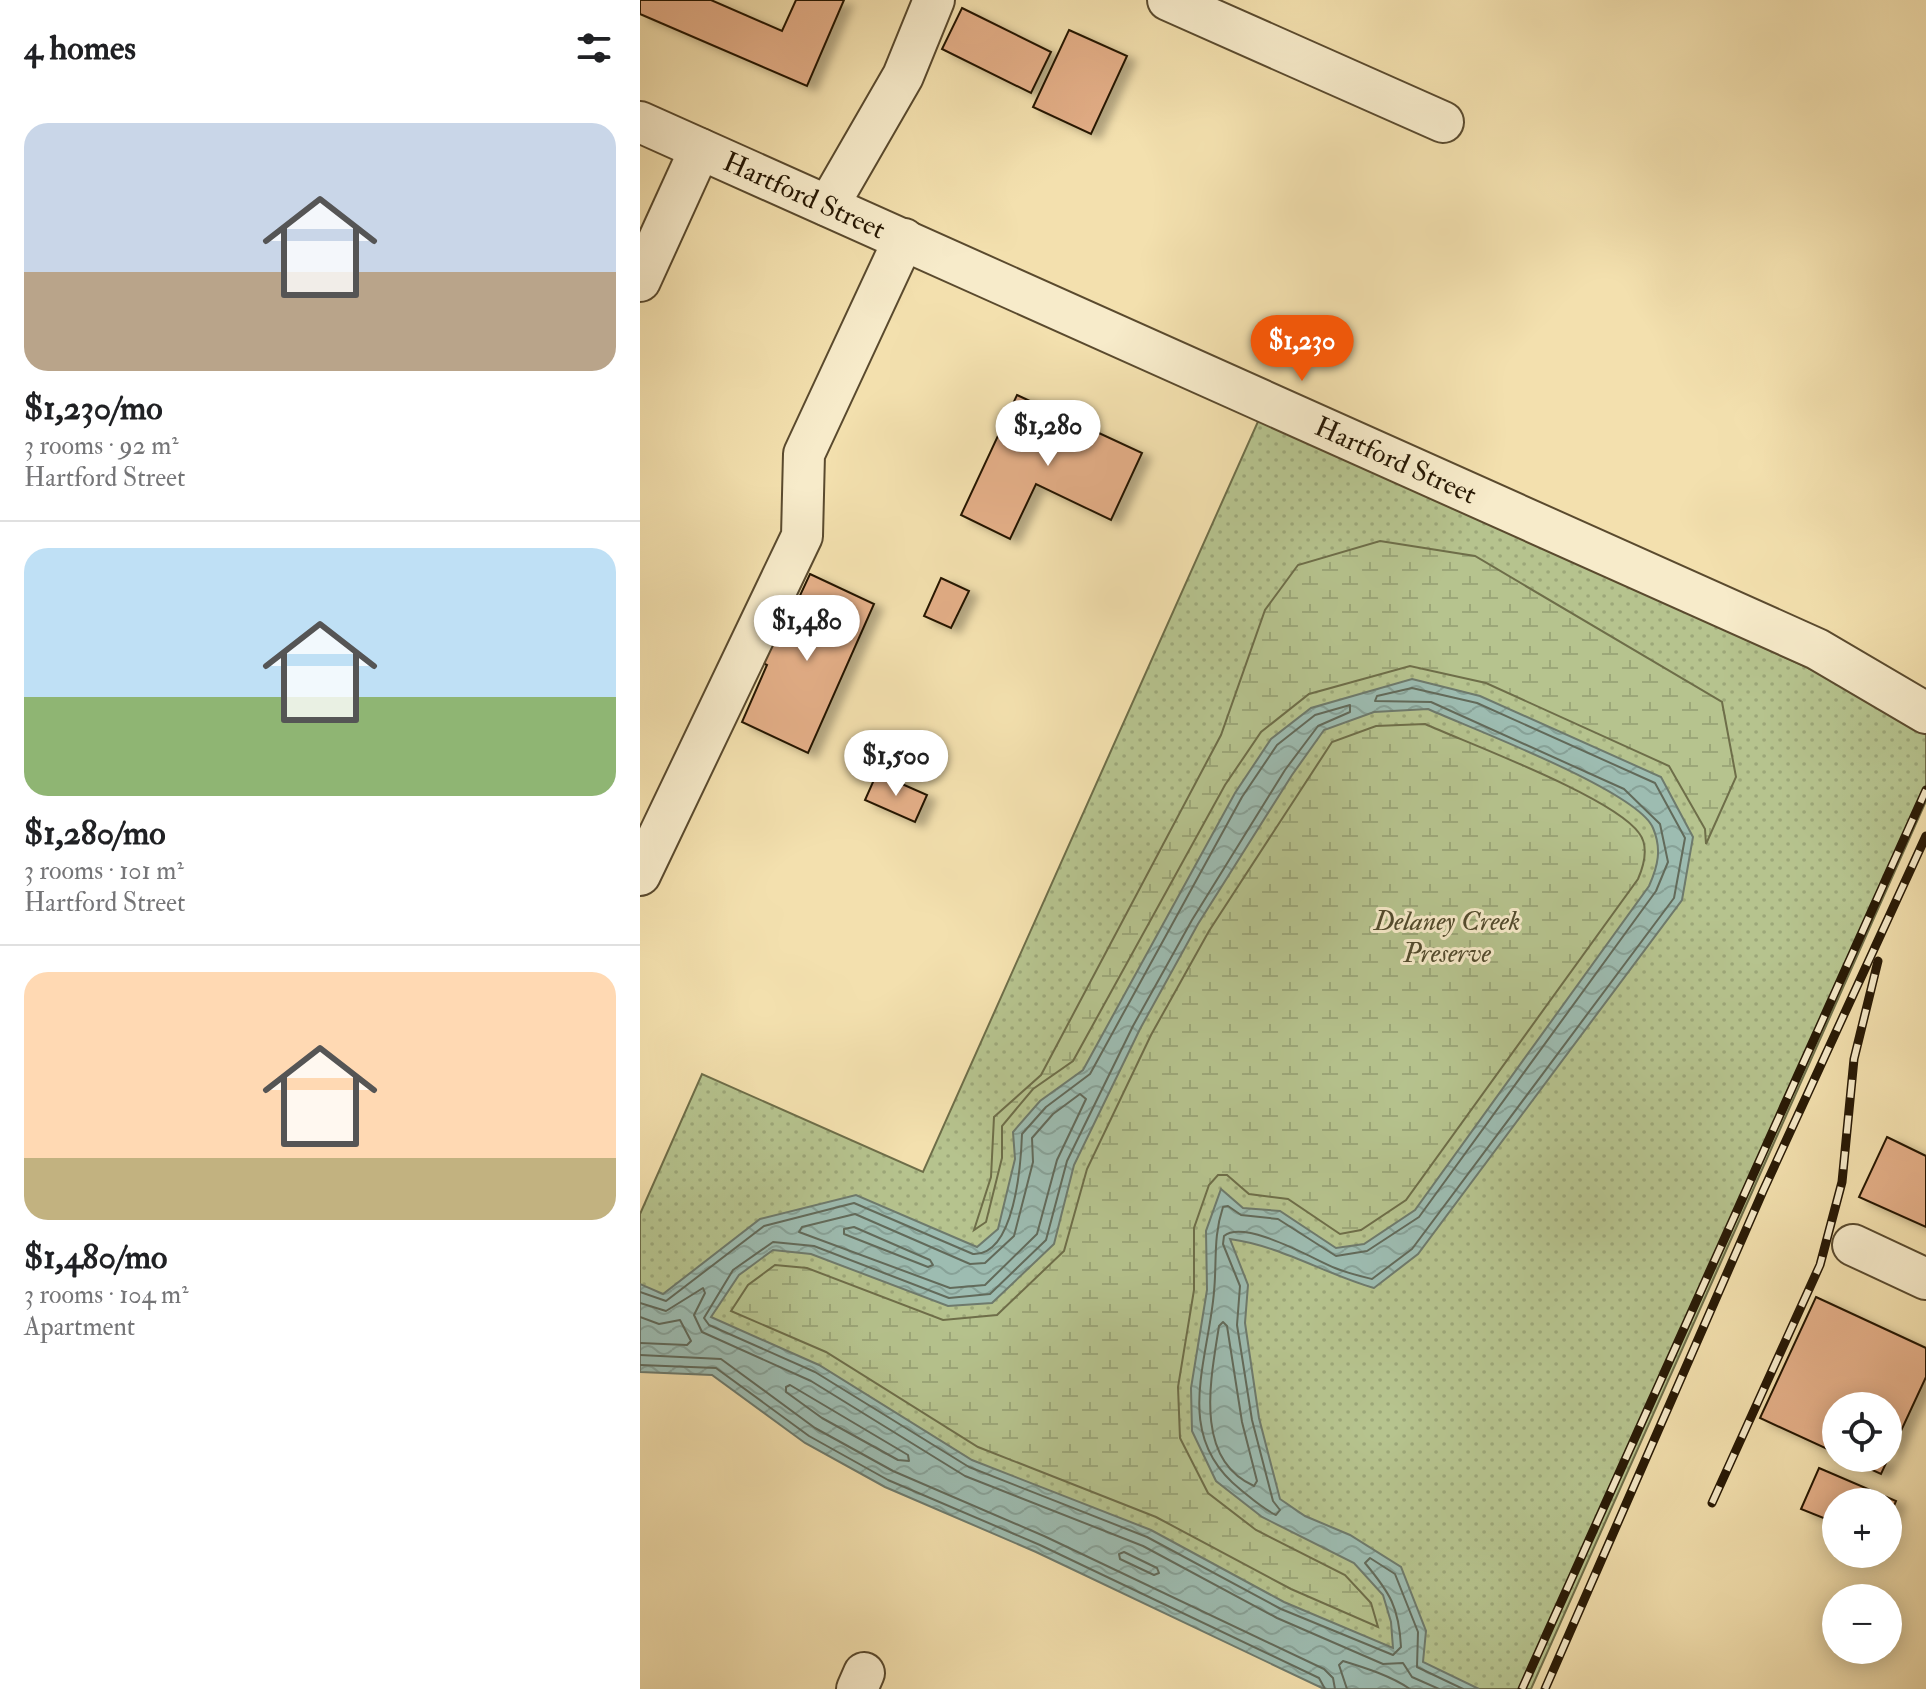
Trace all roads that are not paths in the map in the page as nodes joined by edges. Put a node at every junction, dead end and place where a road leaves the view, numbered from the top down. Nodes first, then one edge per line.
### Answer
1 (934, 0) edge
2 (1168, 0) edge
3 (640, 122) edge
4 (1443, 122) dead end
5 (700, 149) junction
6 (828, 206) junction
7 (904, 239) junction
8 (640, 281) edge
9 (1926, 713) edge
10 (640, 875) edge
11 (1853, 1245) dead end
12 (1926, 1279) edge

1 - 6 street
2 - 4 street
3 - 5 street, Hartford Street
5 - 6 street, Hartford Street
5 - 8 street
6 - 7 street, Hartford Street
7 - 9 street, Hartford Street
7 - 10 street
11 - 12 street

